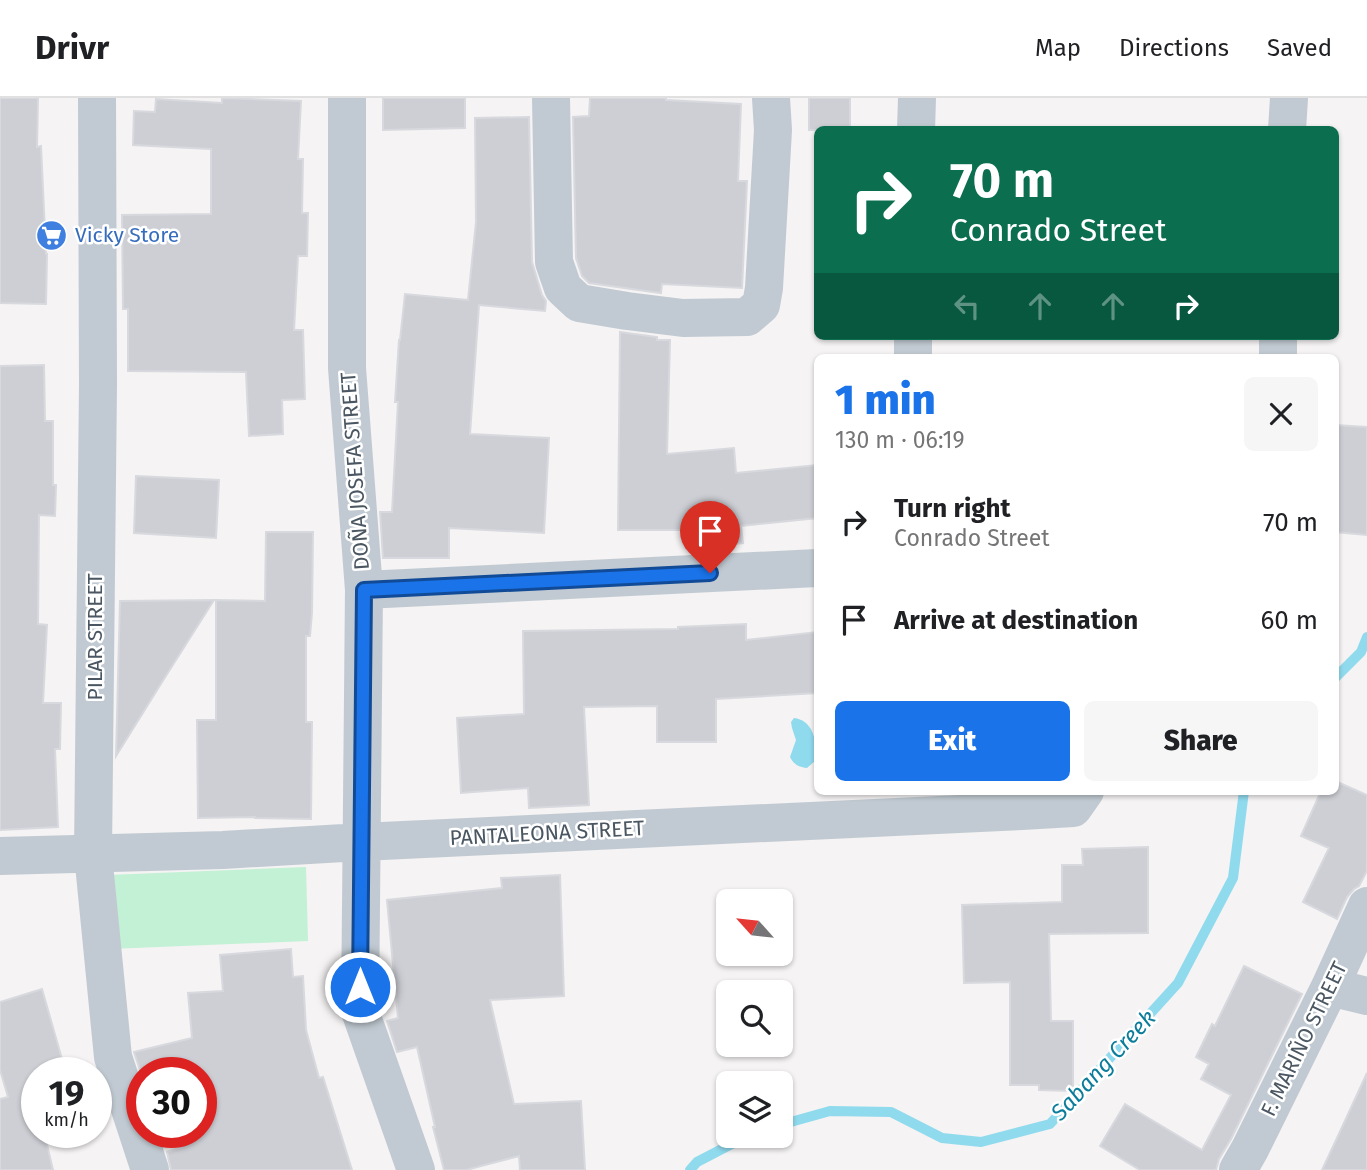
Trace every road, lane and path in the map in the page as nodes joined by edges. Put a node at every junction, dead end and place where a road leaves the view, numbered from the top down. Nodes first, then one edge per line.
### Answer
1 (97, 98) edge
2 (347, 98) edge
3 (551, 98) edge
4 (771, 98) edge
5 (917, 98) edge
6 (1289, 98) edge
7 (916, 126) edge
8 (1287, 126) edge
9 (814, 568) edge
10 (364, 590) junction
11 (1083, 795) edge
12 (361, 842) junction
13 (93, 854) junction
14 (0, 856) edge
15 (1367, 906) edge
16 (1330, 987) junction
17 (1367, 996) edge
18 (150, 1170) edge
19 (416, 1170) edge
20 (1238, 1170) edge

1 - 13 street, PILAR STREET
2 - 10 street, DOÑA JOSEFA STREET
3 - 4 street
5 - 7 street
6 - 8 street
9 - 10 street
10 - 12 street, DOÑA JOSEFA STREET
11 - 12 street, PANTALEONA STREET
12 - 13 street, PANTALEONA STREET
12 - 19 street, DOÑA JOSEFA STREET
13 - 14 street, PANTALEONA STREET
13 - 18 street, PILAR STREET
15 - 16 street, F. MARIÑO STREET
16 - 17 street
16 - 20 street, F. MARIÑO STREET

